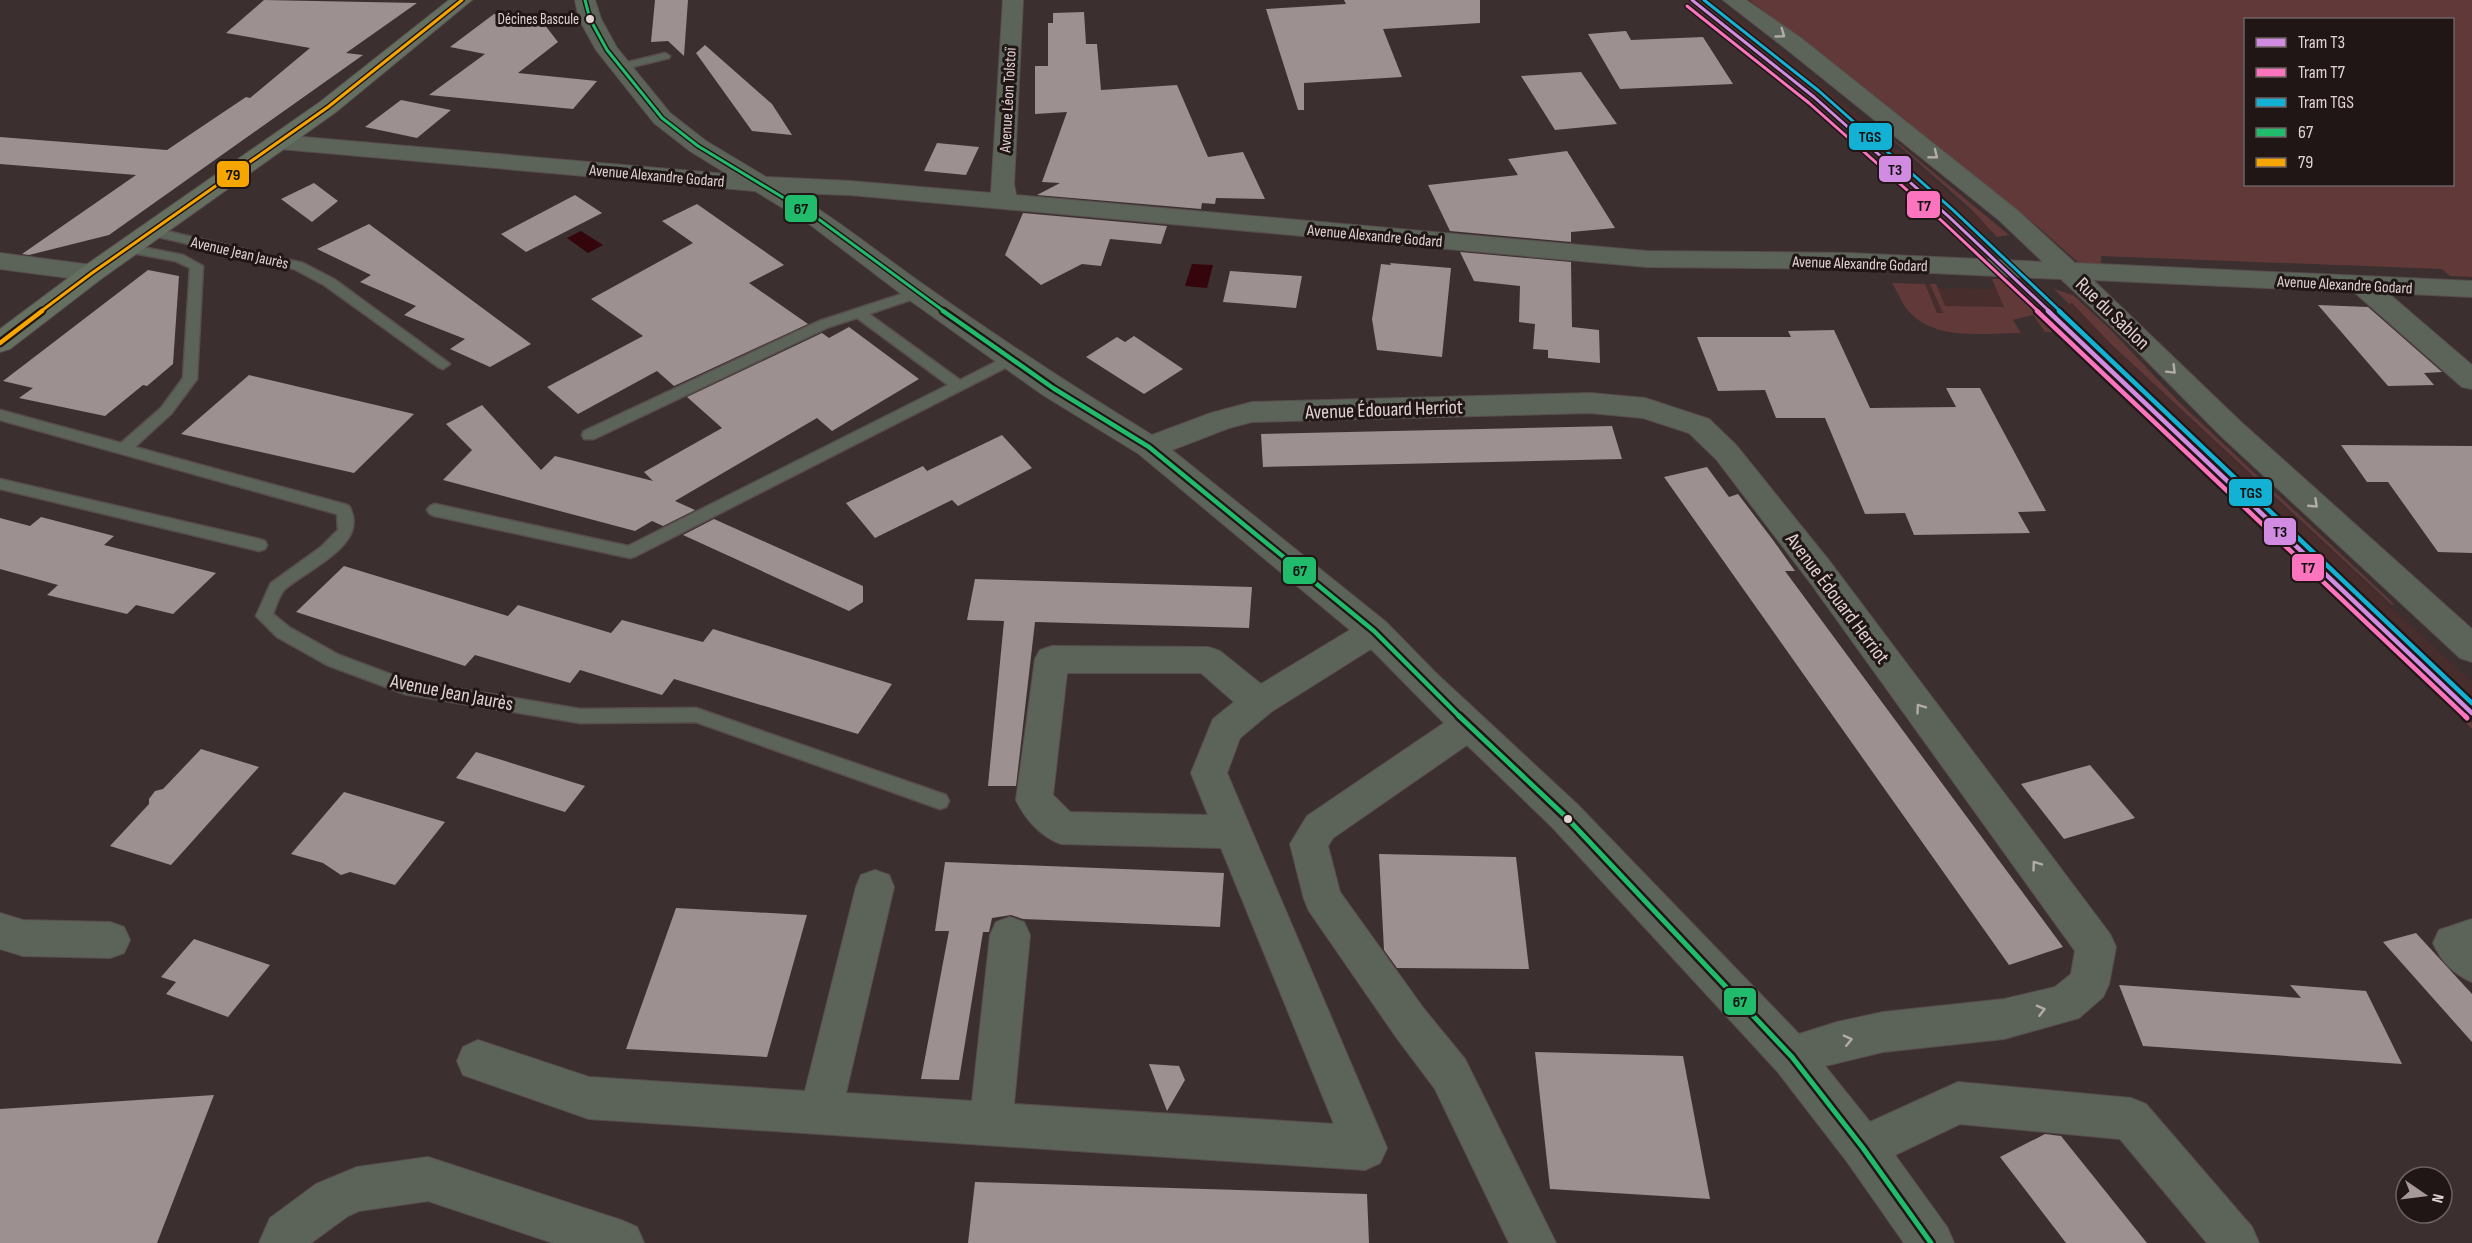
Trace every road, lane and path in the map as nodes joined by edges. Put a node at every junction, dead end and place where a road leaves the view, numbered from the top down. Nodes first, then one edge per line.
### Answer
1 (462, 0) edge
2 (585, 0) edge
3 (1013, 0) edge
4 (1733, 0) edge
5 (665, 56) dead end
6 (621, 67) junction
7 (280, 142) junction
8 (760, 184) junction
9 (1004, 201) junction
10 (150, 231) junction
11 (127, 248) junction
12 (0, 261) edge
13 (2071, 272) junction
14 (92, 273) junction
15 (2362, 285) junction
16 (2472, 289) edge
17 (917, 292) junction
18 (858, 312) junction
19 (0, 343) edge
20 (1012, 359) junction
21 (443, 364) dead end
22 (2472, 380) edge
23 (959, 386) junction
24 (0, 415) edge
25 (590, 435) dead end
26 (1149, 447) junction
27 (124, 449) junction
28 (0, 484) edge
29 (435, 510) dead end
30 (259, 544) dead end
31 (1374, 631) junction
32 (2472, 649) edge
33 (1259, 702) junction
34 (1469, 725) junction
35 (940, 801) dead end
36 (1233, 832) junction
37 (875, 887) dead end
38 (0, 931) edge
39 (1010, 935) dead end
40 (2472, 937) edge
41 (110, 940) dead end
42 (2472, 963) edge
43 (1792, 1057) junction
44 (478, 1061) dead end
45 (820, 1114) junction
46 (991, 1124) junction
47 (1863, 1148) junction
48 (282, 1243) edge
49 (621, 1243) edge
50 (1533, 1243) edge
51 (1931, 1243) edge
52 (2236, 1243) edge

1 - 7 main road, Avenue Jean Jaurès
2 - 6 street
3 - 9 street, Avenue Léon Tolstoï
4 -> 13 street, Rue du Sablon
5 - 6 lane
6 - 8 street
7 - 8 street, Avenue Alexandre Godard
7 - 10 main road, Avenue Jean Jaurès
8 - 9 street, Avenue Alexandre Godard
8 - 17 street
9 - 13 street, Avenue Alexandre Godard
10 - 11 main road, Avenue Jean Jaurès
10 - 21 lane, Avenue Jean Jaurès
11 - 14 main road, Avenue Jean Jaurès
11 - 27 lane, Avenue Jean Jaurès
12 - 14 street
13 - 15 street, Avenue Alexandre Godard
13 -> 32 street, Rue du Sablon
14 - 19 main road, Avenue Jean Jaurès
15 - 16 street, Avenue Alexandre Godard
15 - 22 street
17 - 18 lane
17 - 20 street
18 - 23 lane
18 - 25 lane
20 - 23 lane
20 - 26 street
23 - 29 lane
24 - 27 lane, Avenue Jean Jaurès
26 - 31 street
43 -> 26 street, Avenue Édouard Herriot
27 - 35 lane, Avenue Jean Jaurès
28 - 30 lane
31 - 33 street
31 - 34 street
33 - 36 street
33 - 36 street
34 - 43 street
34 - 50 street
36 - 46 street
37 - 45 street
38 - 41 street
39 - 46 street
40 - 42 street
43 - 47 street
44 - 45 street
45 - 46 street
47 - 51 street
47 - 52 street
48 - 49 street

